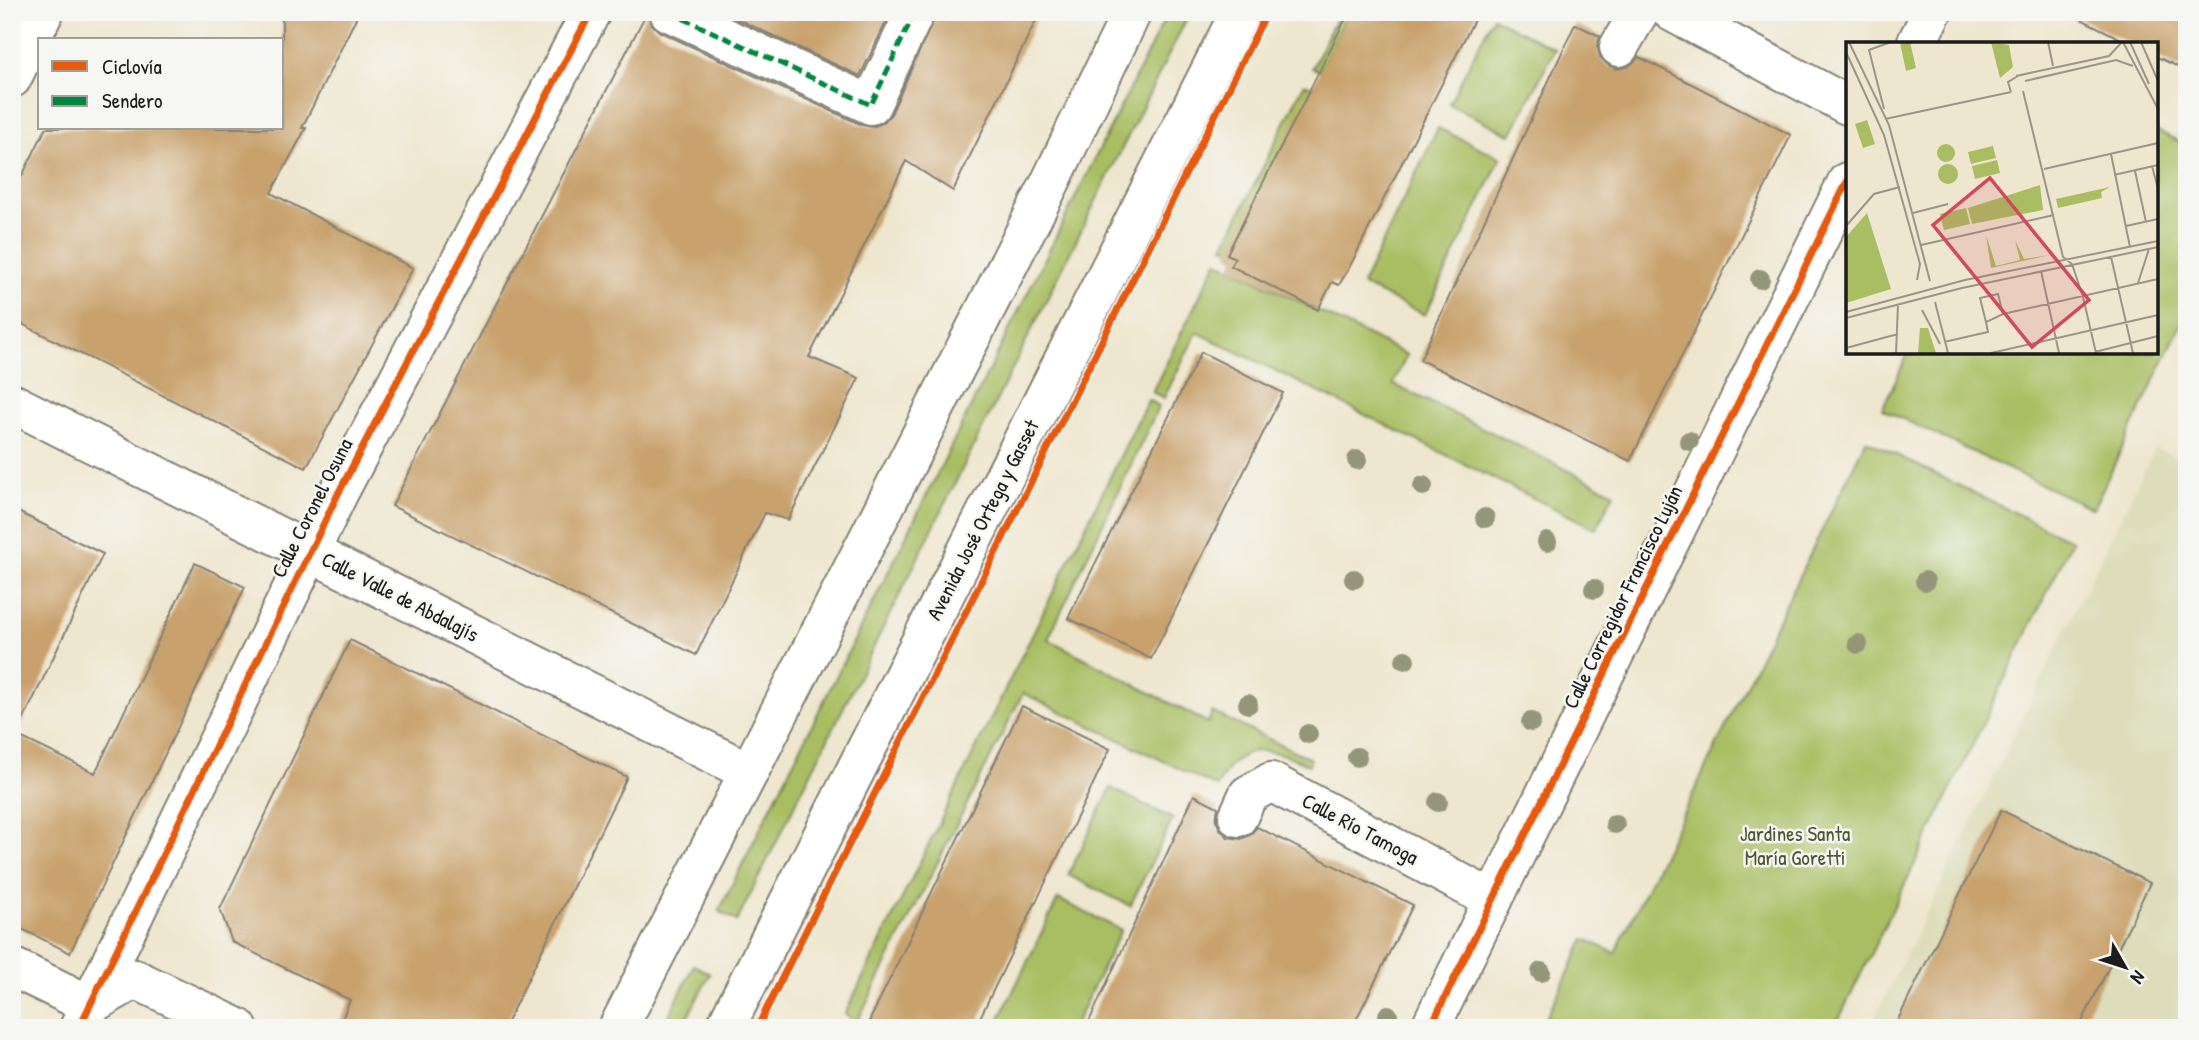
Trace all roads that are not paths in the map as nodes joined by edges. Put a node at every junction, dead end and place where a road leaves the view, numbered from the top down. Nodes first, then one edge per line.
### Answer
1 (44, 12) edge
2 (591, 12) edge
3 (670, 12) edge
4 (915, 12) edge
5 (1132, 12) edge
6 (1240, 12) edge
7 (1639, 12) edge
8 (1672, 12) edge
9 (1932, 12) edge
10 (1917, 42) edge
11 (1619, 47) dead end
12 (12, 78) edge
13 (1846, 104) edge
14 (1846, 184) edge
15 (12, 403) edge
16 (309, 551) junction
17 (749, 772) junction
18 (1238, 817) dead end
19 (1493, 900) junction
20 (12, 967) edge
21 (84, 1016) edge
22 (238, 1028) edge
23 (618, 1028) edge
24 (725, 1028) edge
25 (1430, 1028) edge

1 - 12 street
2 - 16 street, Calle Coronel Osuna
3 - 4 street
5 - 17 street
6 - 24 street, Avenida José Ortega y Gasset
7 - 11 street
8 - 13 street
9 - 10 street
14 - 19 street, Calle Corregidor Francisco Luján
15 - 16 street, Calle Valle de Abdalajís
16 - 17 street, Calle Valle de Abdalajís
16 - 21 street, Calle Coronel Osuna
17 - 23 street
18 - 19 street, Calle Río Tamoga
19 - 25 street, Calle Corregidor Francisco Luján
20 - 21 street
21 - 22 street

